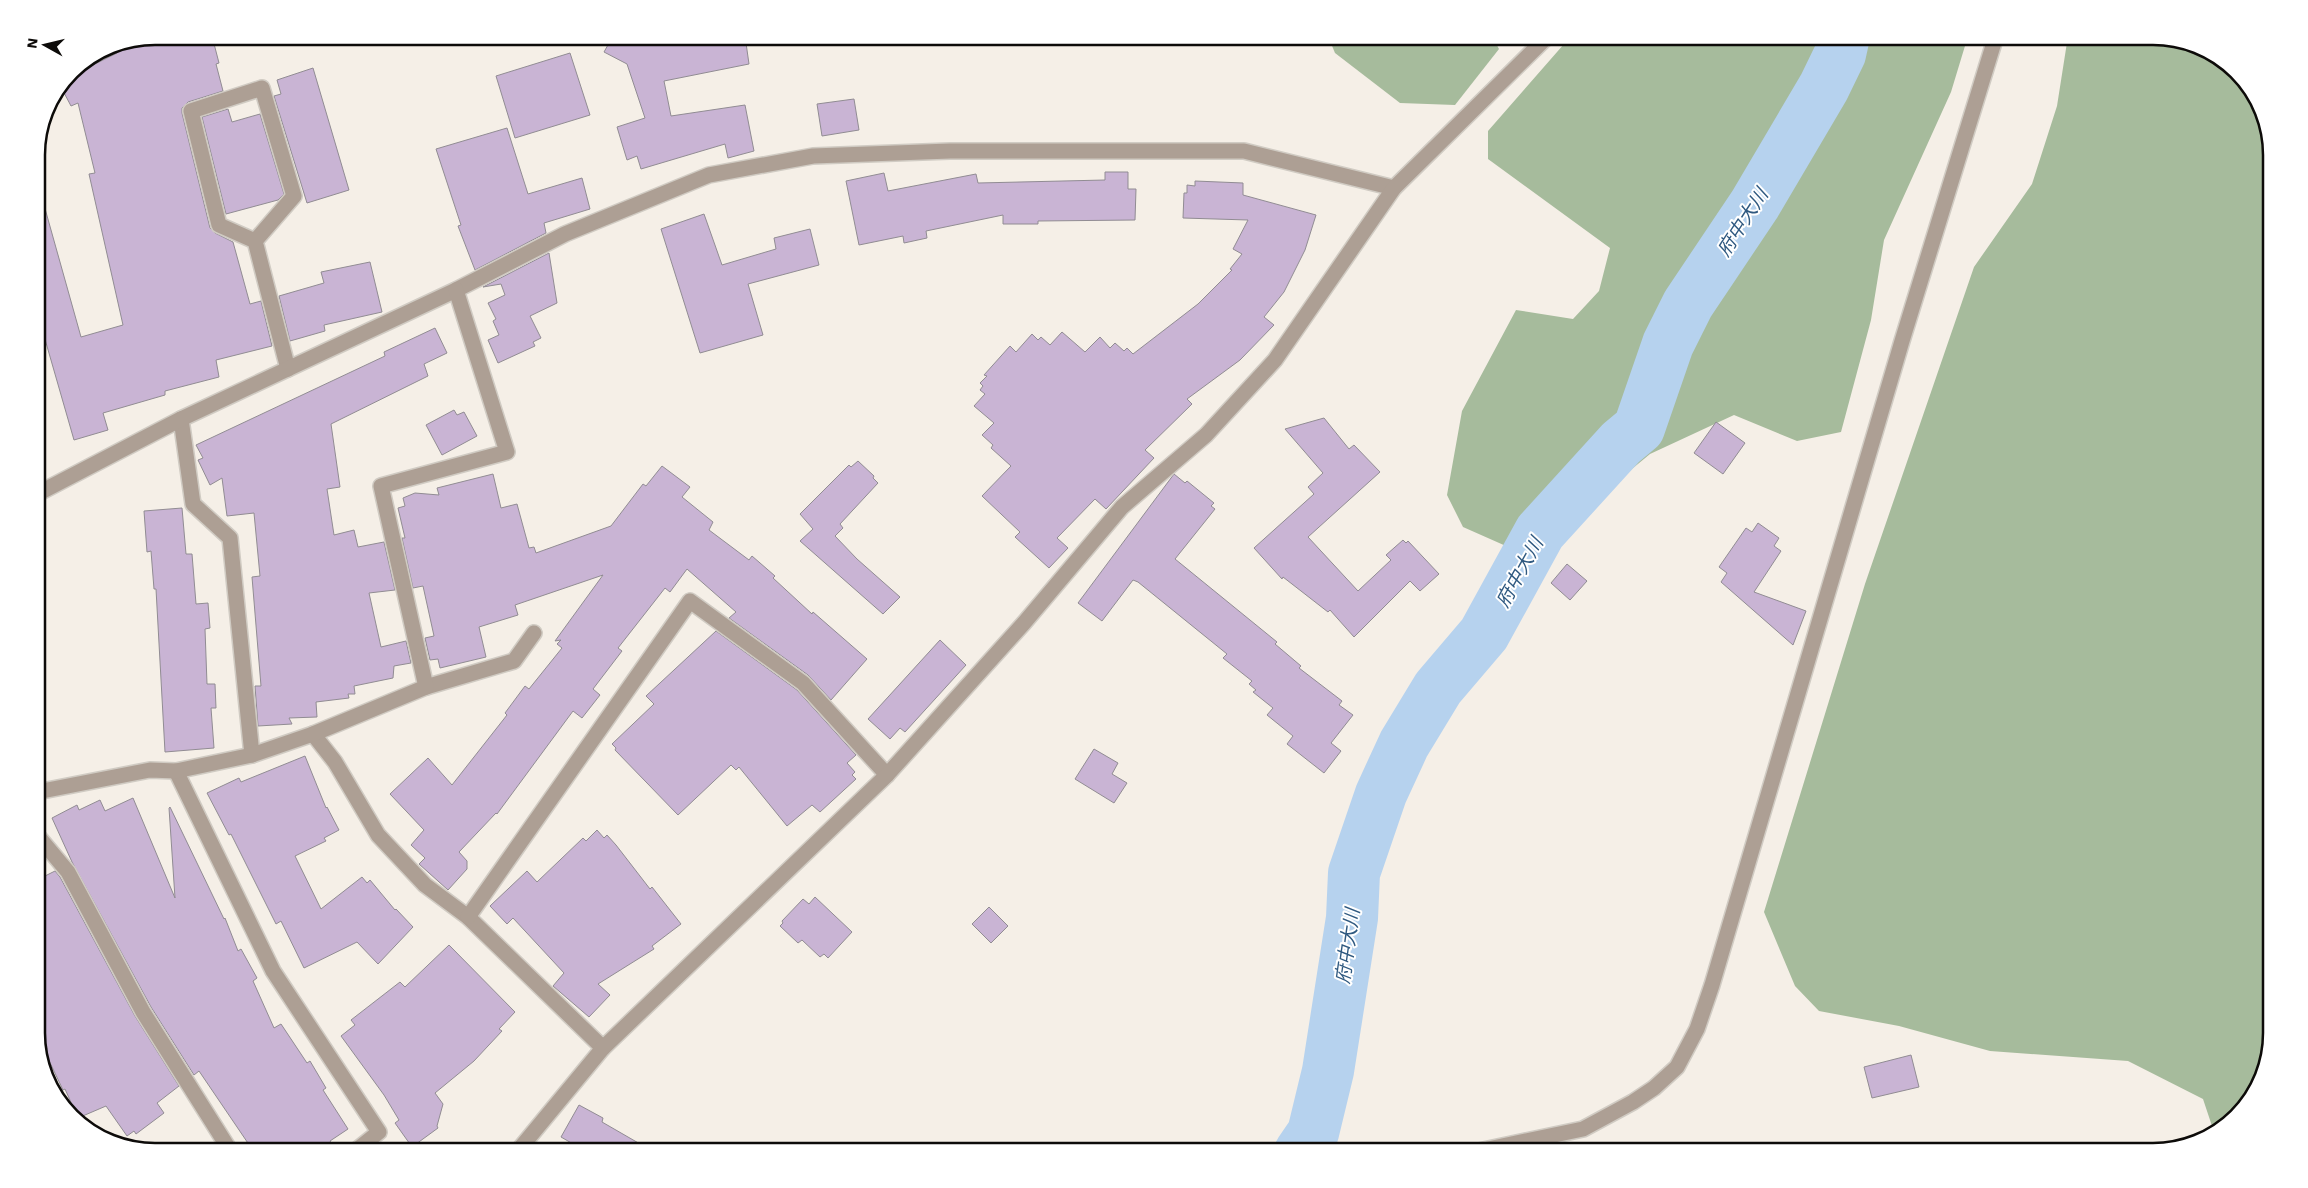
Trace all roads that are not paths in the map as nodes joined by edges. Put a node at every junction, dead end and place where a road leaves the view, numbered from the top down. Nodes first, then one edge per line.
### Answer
1 (1539, 45) edge
2 (1993, 45) edge
3 (1394, 188) junction
4 (255, 240) junction
5 (456, 290) junction
6 (288, 369) junction
7 (181, 419) junction
8 (45, 489) edge
9 (534, 633) dead end
10 (426, 687) junction
11 (313, 734) junction
12 (252, 755) junction
13 (176, 771) junction
14 (887, 774) junction
15 (45, 790) edge
16 (45, 845) edge
17 (468, 917) junction
18 (603, 1048) junction
19 (225, 1143) edge
20 (365, 1143) edge
21 (524, 1143) edge
22 (1517, 1143) edge

1 - 3 street
2 - 22 street
3 - 5 street
3 - 14 street
4 - 4 street
4 - 6 street
5 - 6 street
5 - 10 street
6 - 7 street
7 - 8 street
7 - 12 street
9 - 10 street
10 - 11 street
11 - 12 street
11 - 17 street
12 - 13 street
13 - 15 street
13 - 20 street
14 - 17 street
14 - 18 street
16 - 19 street
17 - 18 street
18 - 21 street

